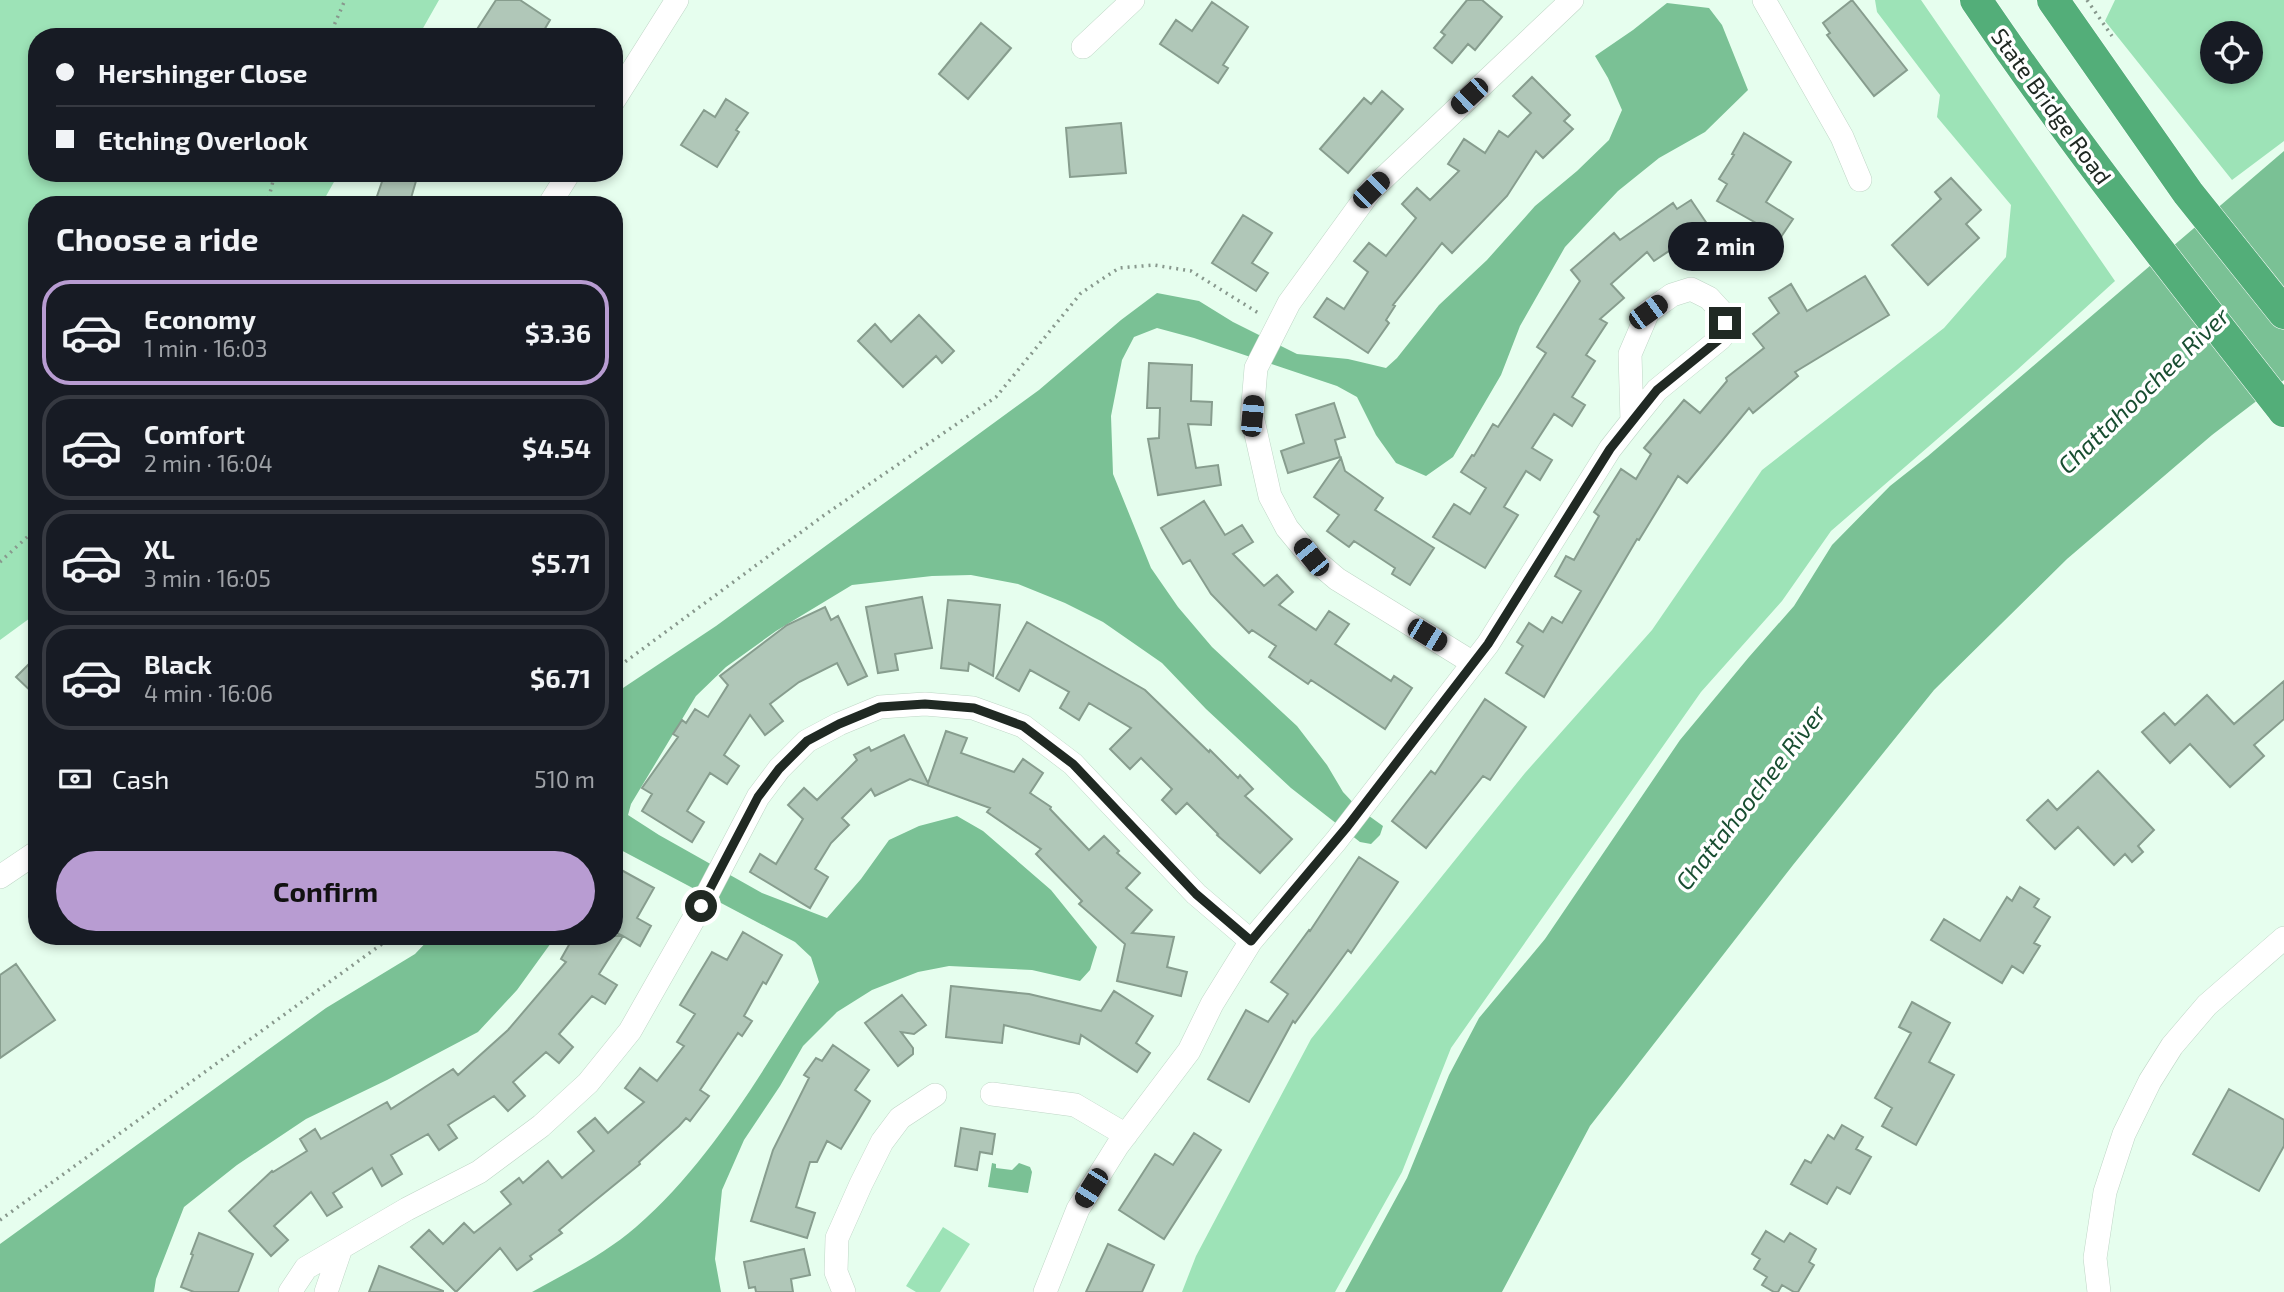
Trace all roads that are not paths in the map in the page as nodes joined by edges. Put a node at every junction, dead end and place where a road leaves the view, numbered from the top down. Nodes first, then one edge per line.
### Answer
1 (677, 0) edge
2 (1133, 0) edge
3 (1572, 0) edge
4 (1764, 0) edge
5 (1976, 0) edge
6 (2053, 0) edge
7 (1083, 47) dead end
8 (623, 86) edge
9 (1860, 180) dead end
10 (2284, 313) edge
11 (2284, 411) edge
12 (1632, 421) junction
13 (1473, 663) junction
14 (28, 858) edge
15 (0, 877) edge
16 (2284, 938) edge
17 (1251, 941) junction
18 (992, 1094) dead end
19 (935, 1095) dead end
20 (1126, 1135) junction
21 (341, 1248) junction
22 (290, 1292) edge
23 (326, 1292) edge
24 (844, 1292) edge
25 (1045, 1292) edge
26 (2099, 1292) edge

1 - 8 street
2 - 7 street
3 - 13 street
4 - 9 street
5 - 11 highway, State Bridge Road
6 - 10 highway
12 - 12 street
12 - 13 street
13 - 17 street
14 - 15 street
16 - 26 street
17 - 20 street
17 - 21 street
18 - 20 street
19 - 24 street
20 - 25 street
21 - 22 street
21 - 23 street

